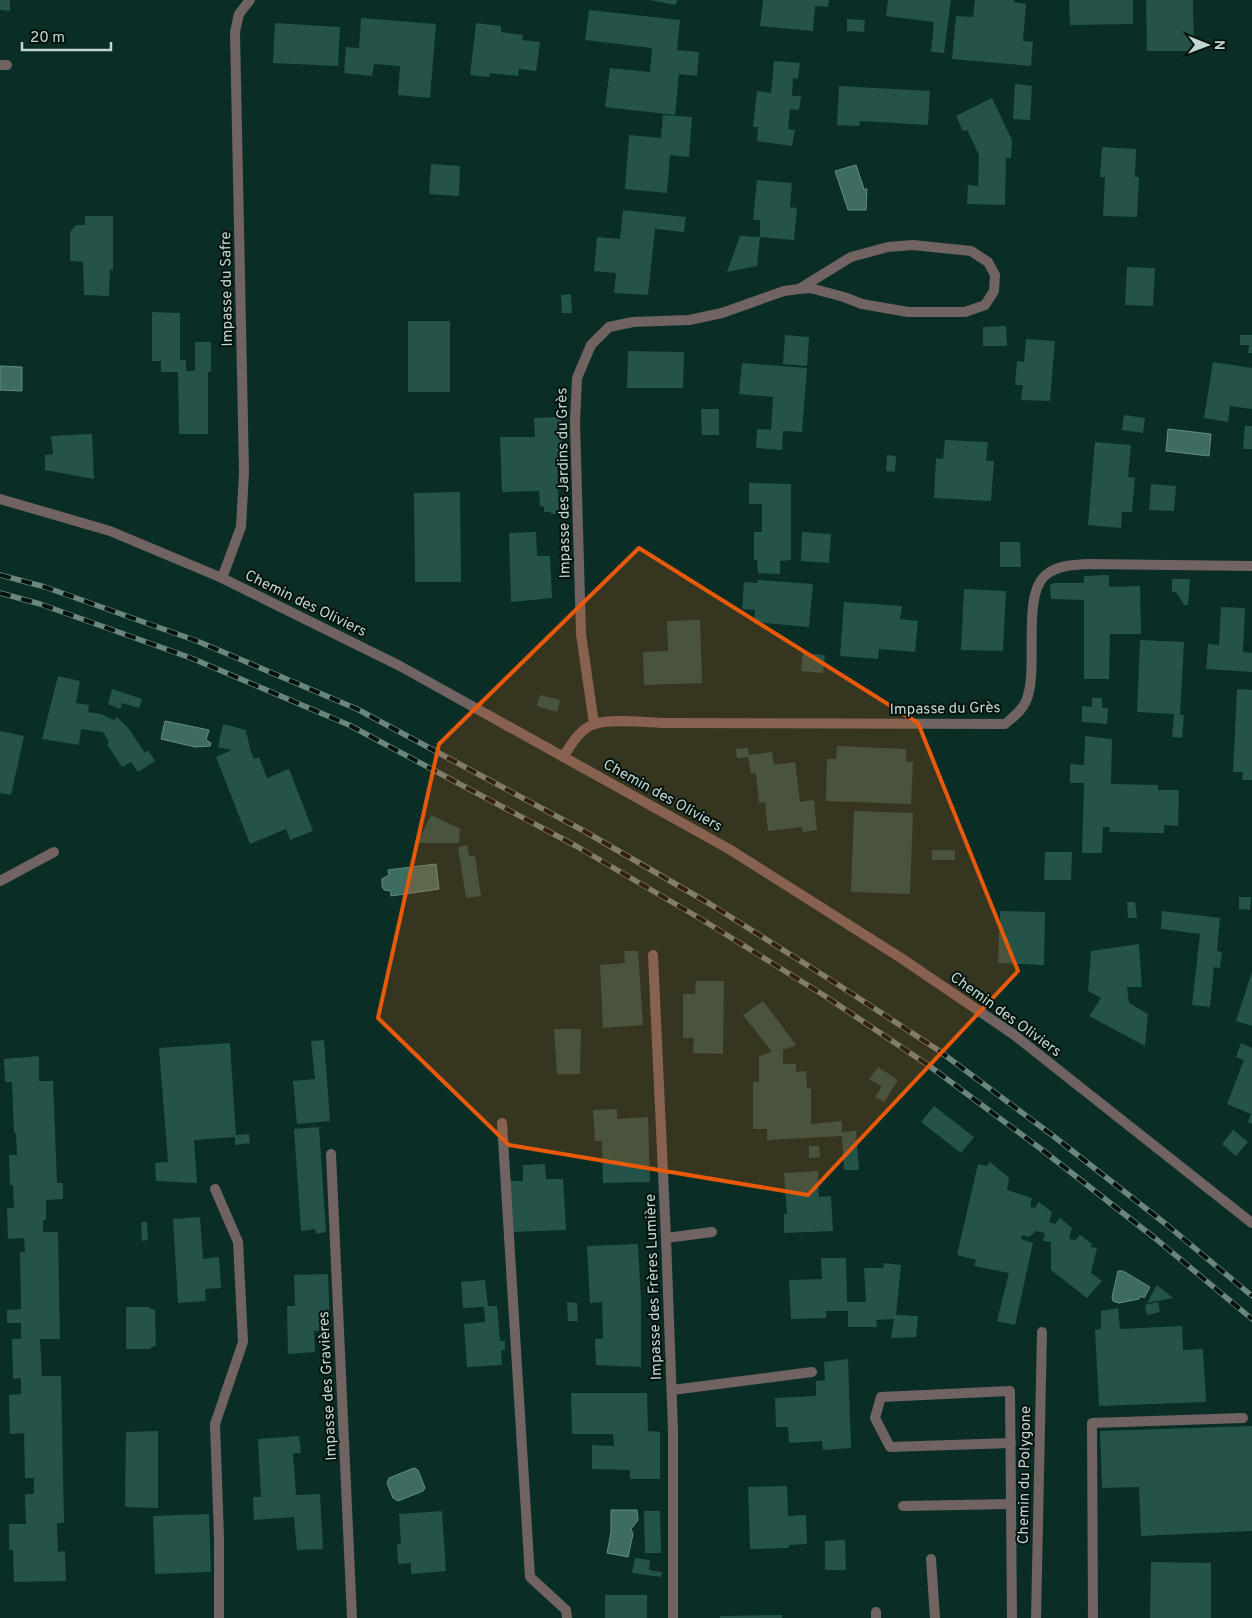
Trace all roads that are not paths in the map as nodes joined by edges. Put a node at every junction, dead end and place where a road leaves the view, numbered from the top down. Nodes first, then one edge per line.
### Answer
1 (250, 0) edge
2 (799, 289) junction
3 (0, 499) edge
4 (1252, 566) edge
5 (222, 578) junction
6 (594, 724) junction
7 (563, 757) junction
8 (54, 852) dead end
9 (0, 881) edge
10 (654, 955) dead end
11 (502, 1123) dead end
12 (331, 1154) dead end
13 (215, 1189) dead end
14 (1252, 1223) edge
15 (712, 1232) dead end
16 (666, 1238) junction
17 (1042, 1332) dead end
18 (812, 1372) dead end
19 (672, 1390) junction
20 (1243, 1418) dead end
21 (1011, 1443) junction
22 (1011, 1504) junction
23 (903, 1506) dead end
24 (932, 1559) dead end
25 (219, 1618) edge
26 (352, 1618) edge
27 (567, 1618) edge
28 (673, 1618) edge
29 (935, 1618) edge
30 (1012, 1618) edge
31 (1036, 1618) edge
32 (1093, 1618) edge

1 - 5 street, Impasse du Safre
2 - 2 street, Impasse des Jardins du Grès
2 - 6 street, Impasse des Jardins du Grès
3 - 5 street, Chemin des Oliviers
4 - 6 street, Impasse du Grès
5 - 7 street, Chemin des Oliviers
6 - 7 street
7 - 14 street, Chemin des Oliviers
8 - 9 street
10 - 16 street, Impasse des Frères Lumière
11 - 27 street
12 - 26 street, Impasse des Gravières
13 - 25 street
15 - 16 street
16 - 19 street, Impasse des Frères Lumière
17 - 31 street, Chemin du Polygone
18 - 19 street
19 - 28 street, Impasse des Frères Lumière
20 - 32 street
21 - 21 street
21 - 22 street
22 - 23 street
22 - 30 street
24 - 29 street

